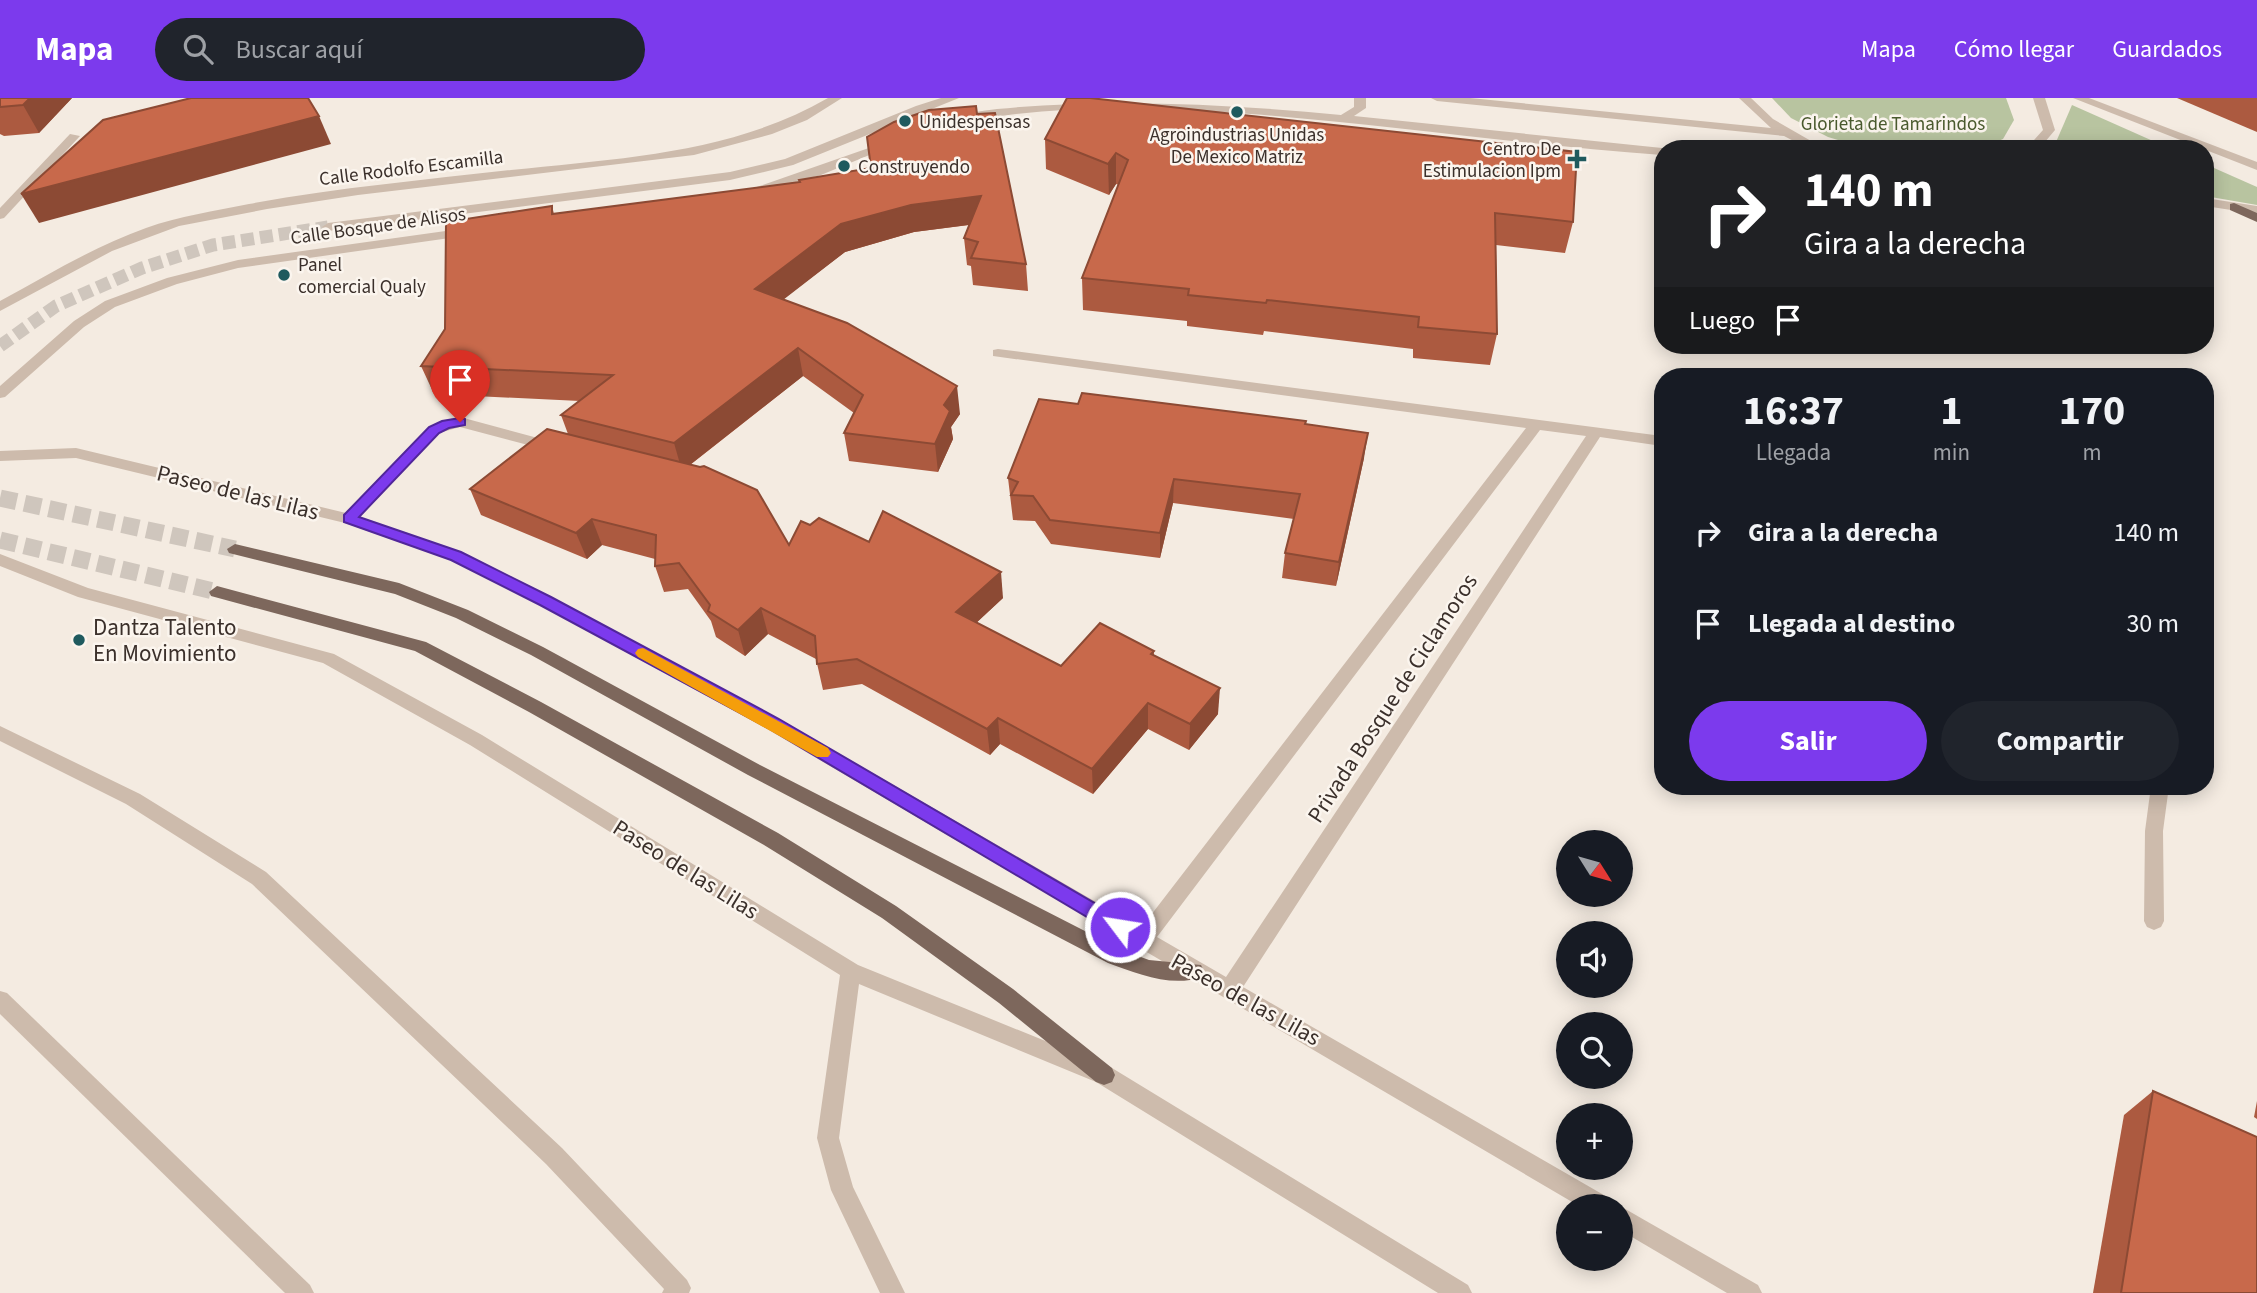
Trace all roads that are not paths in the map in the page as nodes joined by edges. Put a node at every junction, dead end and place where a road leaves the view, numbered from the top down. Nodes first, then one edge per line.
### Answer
1 (836, 98) edge
2 (953, 98) edge
3 (1254, 98) edge
4 (1360, 98) edge
5 (1437, 98) edge
6 (1745, 98) edge
7 (2039, 98) edge
8 (2079, 98) edge
9 (1316, 114) junction
10 (1345, 117) junction
11 (937, 127) edge
12 (1784, 133) junction
13 (74, 136) dead end
14 (1799, 140) edge
15 (2040, 140) edge
16 (2189, 140) edge
17 (898, 141) edge
18 (2214, 150) edge
19 (1654, 151) edge
20 (2257, 166) edge
21 (740, 193) edge
22 (2214, 204) edge
23 (2234, 207) junction
24 (2257, 210) edge
25 (0, 215) edge
26 (2257, 218) edge
27 (328, 227) tunnel mouth
28 (484, 229) edge
29 (0, 307) edge
30 (998, 353) dead end
31 (0, 394) edge
32 (1537, 424) junction
33 (1596, 432) junction
34 (1654, 440) edge
35 (565, 449) edge
36 (0, 456) edge
37 (349, 519) junction
38 (235, 549) tunnel mouth
39 (0, 560) edge
40 (217, 592) tunnel mouth
41 (0, 733) edge
42 (2159, 795) edge
43 (2154, 921) dead end
44 (1143, 941) junction
45 (851, 971) junction
46 (1194, 971) junction
47 (1229, 990) junction
48 (0, 1000) edge
49 (1104, 1075) junction
50 (1581, 1194) edge
51 (1633, 1225) edge
52 (302, 1293) edge
53 (674, 1293) edge
54 (893, 1293) edge
55 (1460, 1293) edge
56 (1750, 1293) edge

1 - 29 street, Calle Rodolfo Escamilla
2 - 27 street, Calle Bosque de Alisos
3 - 9 street
4 - 10 street
5 - 12 street
6 - 12 street
7 - 15 street
8 - 16 street
9 - 10 street
9 - 11 street
10 - 19 street
12 - 14 street
13 - 25 street
17 - 21 street
18 - 20 street
22 - 23 street
23 - 24 street
23 - 26 main road
28 - 31 street, Calle Bosque de Alisos
30 - 32 street
32 - 33 street
32 - 44 street, Privada Bosque de Ciclamoros
33 - 34 street
33 - 47 street, Privada Bosque de Ciclamoros
35 - 37 street
36 - 37 street, Paseo de las Lilas
37 - 44 street, Paseo de las Lilas
38 - 46 main road
39 - 45 street, Paseo de las Lilas
40 - 49 main road
41 - 53 street
42 - 43 street
44 - 46 street, Paseo de las Lilas
45 - 49 street, Paseo de las Lilas
45 - 54 street
46 - 47 street, Paseo de las Lilas
47 - 50 street, Paseo de las Lilas
48 - 52 street
49 - 55 street, Paseo de las Lilas
51 - 56 street

